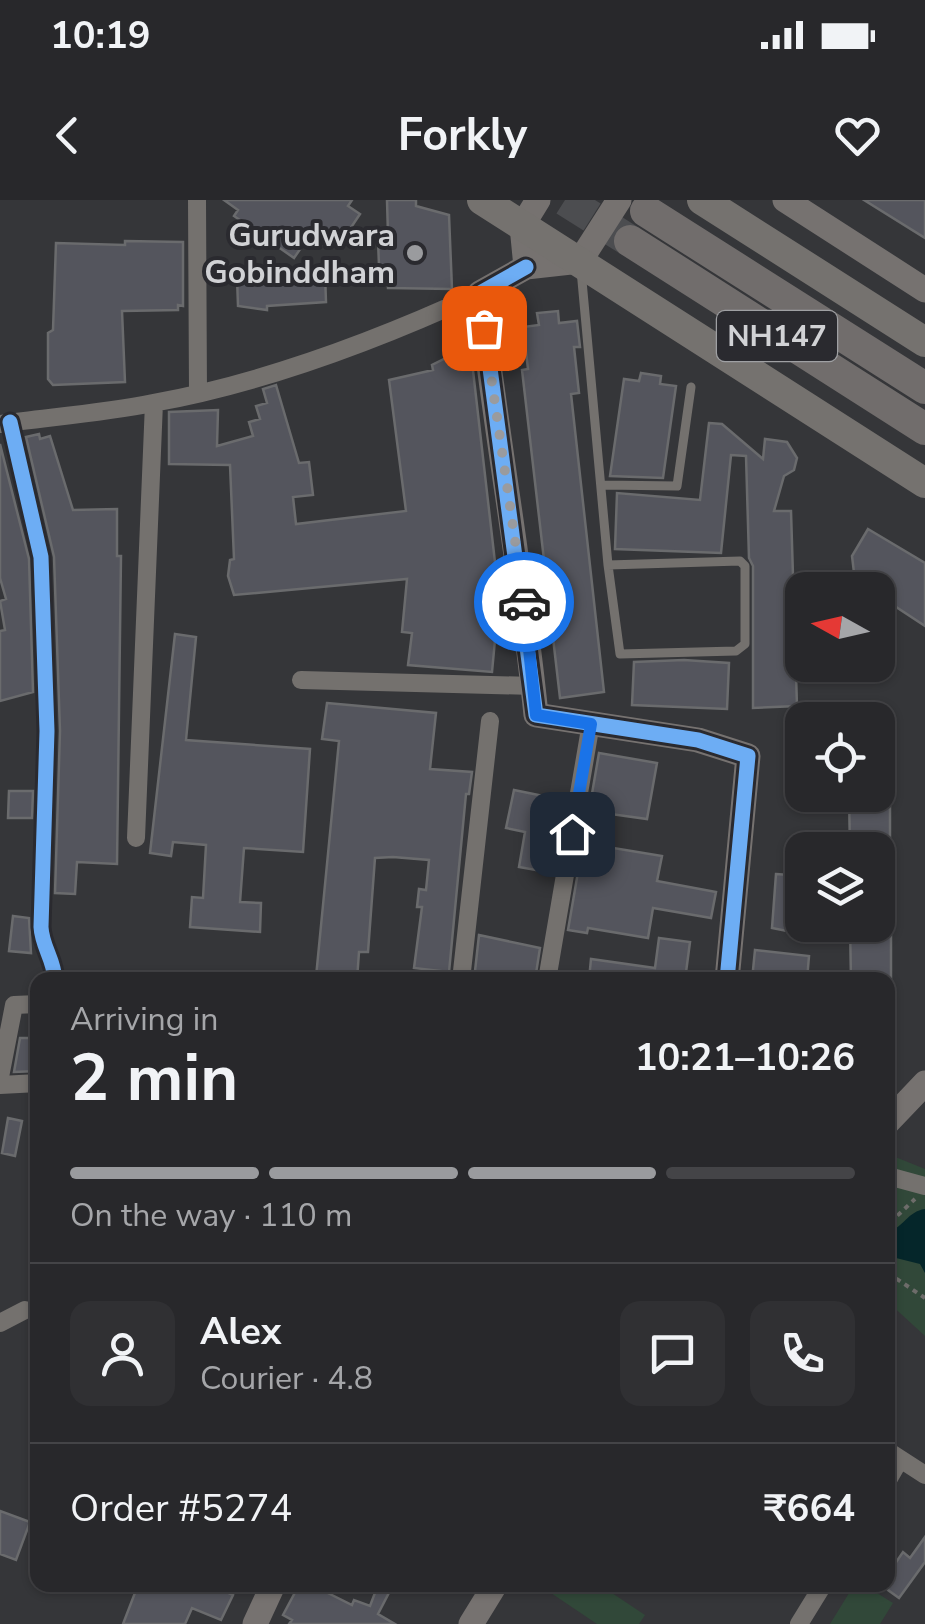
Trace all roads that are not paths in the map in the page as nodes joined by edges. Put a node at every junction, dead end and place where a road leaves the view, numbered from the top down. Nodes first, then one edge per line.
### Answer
1 (197, 200) edge
2 (482, 200) edge
3 (702, 200) edge
4 (785, 200) edge
5 (633, 205) edge
6 (530, 213) edge
7 (630, 241) tunnel mouth
8 (580, 261) junction
9 (526, 267) junction
10 (925, 290) edge
11 (480, 294) junction
12 (925, 342) edge
13 (691, 387) dead end
14 (925, 388) edge
15 (198, 392) junction
16 (154, 403) junction
17 (5, 423) edge
18 (925, 429) edge
19 (925, 483) edge
20 (604, 485) junction
21 (608, 564) junction
22 (302, 680) dead end
23 (533, 686) junction
24 (490, 721) dead end
25 (591, 724) junction
26 (136, 838) dead end
27 (55, 972) edge
28 (462, 972) edge
29 (548, 972) edge
30 (728, 972) edge
31 (30, 1004) edge
32 (0, 1081) edge
33 (925, 1082) edge
34 (30, 1083) edge
35 (895, 1114) edge
36 (895, 1178) edge
37 (925, 1186) edge
38 (25, 1310) dead end
39 (0, 1323) edge
40 (895, 1456) edge
41 (925, 1475) edge
42 (270, 1592) edge
43 (491, 1592) edge
44 (818, 1592) edge
45 (255, 1624) edge
46 (471, 1624) edge
47 (798, 1624) edge

1 - 15 street
2 - 6 main road
3 - 12 main road
4 - 10 street
5 - 8 street
5 - 14 highway, NH147
6 - 8 main road
6 - 9 street
7 - 18 highway, NH147
8 - 9 street
8 - 19 main road
8 - 20 lane
9 - 11 street
11 - 15 street
11 - 23 street
13 - 20 lane
15 - 16 street
16 - 17 street
16 - 26 street
17 - 27 street
20 - 21 lane
21 - 21 lane
22 - 23 street
23 - 25 street
24 - 28 street
25 - 29 street
25 - 30 street
31 - 32 street
32 - 34 street
33 - 35 street
36 - 37 street
38 - 39 street
40 - 41 street
42 - 45 street
43 - 46 street
44 - 47 street

